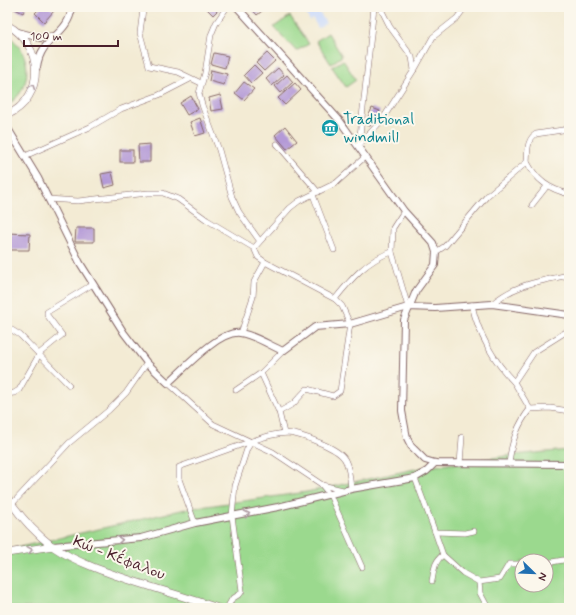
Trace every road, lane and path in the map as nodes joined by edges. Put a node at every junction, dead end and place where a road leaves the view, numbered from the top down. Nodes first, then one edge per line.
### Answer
1 (72, 7) edge
2 (227, 7) edge
3 (237, 7) edge
4 (374, 7) edge
5 (380, 7) edge
6 (465, 7) edge
7 (143, 9) dead end
8 (8, 25) edge
9 (18, 32) junction
10 (54, 36) junction
11 (414, 70) junction
12 (36, 71) junction
13 (190, 79) junction
14 (201, 83) junction
15 (7, 115) edge
16 (7, 127) edge
17 (569, 129) edge
18 (277, 144) dead end
19 (359, 145) junction
20 (25, 156) junction
21 (366, 156) junction
22 (527, 162) junction
23 (547, 186) junction
24 (315, 194) junction
25 (569, 194) edge
26 (48, 199) junction
27 (532, 204) dead end
28 (404, 211) junction
29 (259, 240) junction
30 (254, 248) junction
31 (334, 250) dead end
32 (392, 252) junction
33 (436, 252) junction
34 (265, 262) junction
35 (569, 275) edge
36 (93, 284) junction
37 (335, 299) junction
38 (492, 304) junction
39 (472, 305) junction
40 (408, 307) junction
41 (569, 315) edge
42 (350, 324) junction
43 (7, 327) edge
44 (569, 330) edge
45 (241, 333) junction
46 (283, 351) junction
47 (40, 353) junction
48 (147, 363) junction
49 (261, 373) junction
50 (514, 382) junction
51 (168, 383) junction
52 (69, 385) dead end
53 (236, 390) dead end
54 (7, 394) edge
55 (530, 409) junction
56 (569, 411) edge
57 (279, 412) junction
58 (284, 433) junction
59 (462, 437) dead end
60 (252, 441) junction
61 (435, 463) junction
62 (460, 464) junction
63 (508, 464) junction
64 (569, 464) edge
65 (415, 478) junction
66 (321, 484) junction
67 (349, 490) junction
68 (330, 495) junction
69 (7, 496) edge
70 (12, 504) junction
71 (232, 516) junction
72 (195, 523) junction
73 (474, 531) dead end
74 (435, 532) junction
75 (53, 546) junction
76 (7, 553) edge
77 (443, 554) junction
78 (569, 559) edge
79 (554, 562) edge
80 (514, 564) edge
81 (362, 567) dead end
82 (432, 581) dead end
83 (479, 582) junction
84 (486, 606) dead end
85 (218, 608) edge
86 (227, 608) edge

1 - 10 street
2 - 14 street
3 - 19 street
4 - 19 street
5 - 11 street
6 - 11 street
7 - 13 street
8 - 9 main road
9 - 10 street
9 - 12 main road
10 - 12 street
11 - 19 street
15 -> 12 main road
13 - 14 street
13 - 20 street
14 - 29 street
16 - 20 street
17 - 22 street
18 - 24 street
19 - 21 street
20 - 26 street
21 - 24 street
21 - 28 street
22 - 23 street
22 - 33 street
23 - 25 street
23 - 27 street
24 - 29 street
24 - 31 street
26 - 30 street
26 - 36 street
28 - 32 street
28 - 33 street
29 - 30 street
30 - 34 street
32 - 37 street
32 - 40 street
33 - 40 street
34 - 37 street
34 - 45 street
35 - 38 street
36 - 47 street
36 - 48 street
37 - 42 street
38 - 39 street
38 - 41 street
39 - 40 street
39 - 50 street
40 - 42 street
40 - 61 street
42 - 46 street
42 - 57 street
43 - 47 street
44 - 50 street
45 - 46 street
45 - 51 street
46 - 49 street
47 - 52 street
47 - 54 street
48 - 51 street
48 - 70 street
49 - 53 street
49 - 57 street
50 - 55 street
51 - 60 street
55 - 56 street
55 - 63 street
57 - 58 street
58 - 60 street
58 - 67 street
59 - 62 street
60 - 66 street
60 - 71 street
60 - 72 street
61 - 62 street
61 - 65 street
62 - 63 street
63 - 64 street
65 - 67 street
65 - 74 street
66 - 67 street
66 - 68 street
67 - 68 street
71 -> 68 street
68 - 81 street
69 - 70 main road, Κώ - Κέφαλου
70 - 75 main road, Κώ - Κέφαλου
71 - 72 street
71 - 86 street
75 -> 72 street
73 - 74 street
74 - 77 street
76 -> 75 main road
75 - 85 main road, Κώ - Κέφαλου
77 - 82 street
77 - 83 street
78 - 79 street
80 - 83 street
83 - 84 street

